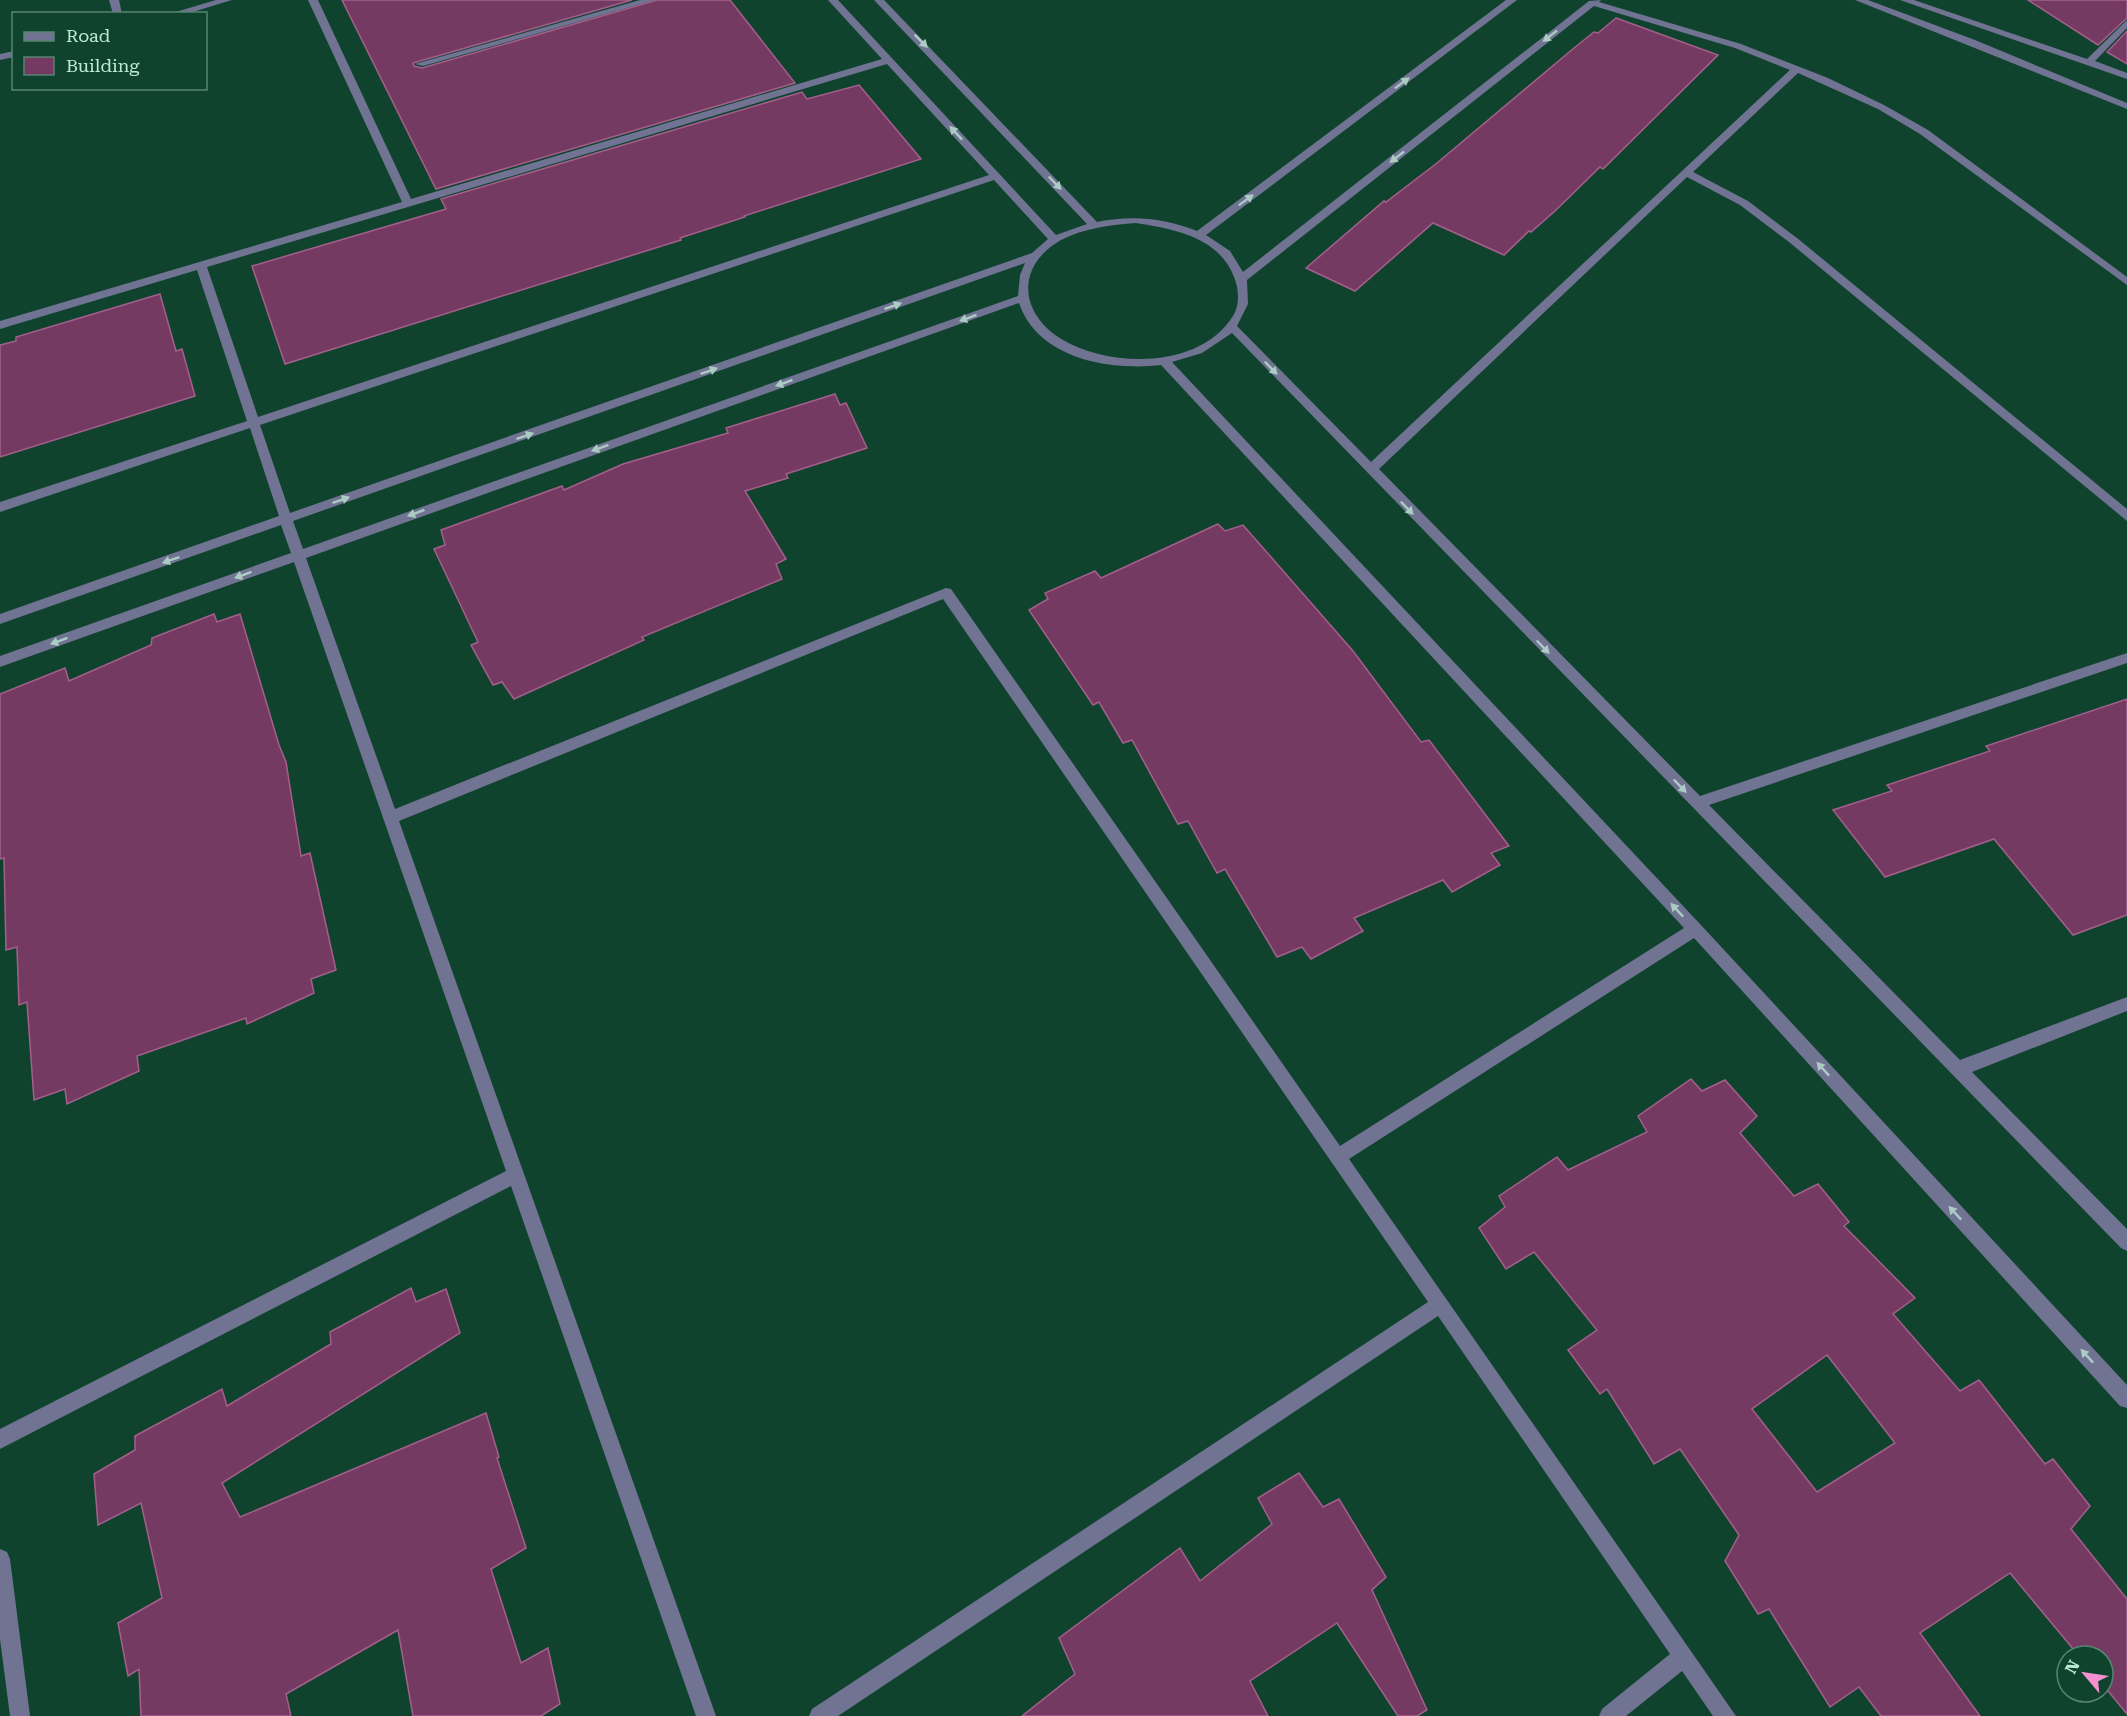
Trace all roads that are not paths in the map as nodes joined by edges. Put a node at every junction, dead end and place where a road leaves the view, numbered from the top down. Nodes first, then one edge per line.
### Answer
1 (227, 0) edge
2 (313, 0) edge
3 (650, 0) edge
4 (833, 0) edge
5 (879, 0) edge
6 (1512, 0) edge
7 (1860, 0) edge
8 (1905, 0) edge
9 (1594, 1) edge
10 (181, 12) edge
11 (2127, 23) edge
12 (889, 60) junction
13 (2089, 62) junction
14 (420, 64) dead end
15 (1796, 69) junction
16 (2127, 76) edge
17 (2127, 106) edge
18 (1686, 172) junction
19 (996, 176) junction
20 (408, 203) junction
21 (1094, 225) junction
22 (1200, 235) junction
23 (1055, 240) junction
24 (1035, 256) junction
25 (201, 264) junction
26 (1241, 279) junction
27 (2127, 282) edge
28 (1023, 298) junction
29 (0, 325) edge
30 (1231, 326) junction
31 (1163, 360) junction
32 (253, 422) junction
33 (1370, 470) junction
34 (0, 507) edge
35 (2127, 516) edge
36 (285, 520) junction
37 (298, 555) junction
38 (0, 619) edge
39 (2127, 658) edge
40 (0, 662) edge
41 (1696, 803) junction
42 (389, 818) junction
43 (1695, 929) junction
44 (2127, 1004) edge
45 (1958, 1069) junction
46 (1337, 1157) junction
47 (515, 1175) junction
48 (2127, 1242) edge
49 (1440, 1304) junction
50 (2127, 1399) edge
51 (0, 1438) edge
52 (0, 1559) edge
53 (1684, 1656) junction
54 (20, 1716) edge
55 (706, 1716) edge
56 (819, 1716) edge
57 (1609, 1716) edge
58 (1726, 1716) edge

1 - 10 street
2 - 20 street
3 - 14 street
4 - 12 street
5 -> 21 street
22 -> 6 street
7 - 17 street
8 - 13 street
9 - 15 street
9 -> 26 street
11 - 13 street
19 -> 12 street
12 - 20 street
13 - 16 street
15 - 18 street
15 - 27 street
18 - 33 street
18 - 35 street
19 - 23 street
19 - 32 street
20 - 25 street
21 - 22 street
21 - 23 street
22 - 26 street
23 - 24 street
24 - 28 street
36 -> 24 street
25 - 29 street
25 - 32 street
26 - 30 street
28 - 31 street
28 -> 37 street
30 - 31 street
30 -> 33 street
43 -> 31 street
32 - 34 street
32 - 36 street
33 -> 41 street
36 - 37 street
36 -> 38 street
37 -> 40 street
37 - 42 street
39 - 41 street
41 - 45 street
42 - 46 street
42 - 47 street
43 - 46 street
50 -> 43 street
44 - 45 street
45 - 48 street
46 - 49 street
47 - 51 street
47 - 55 street
49 - 53 street
49 - 56 street
52 - 54 street
53 - 57 street
53 - 58 street

